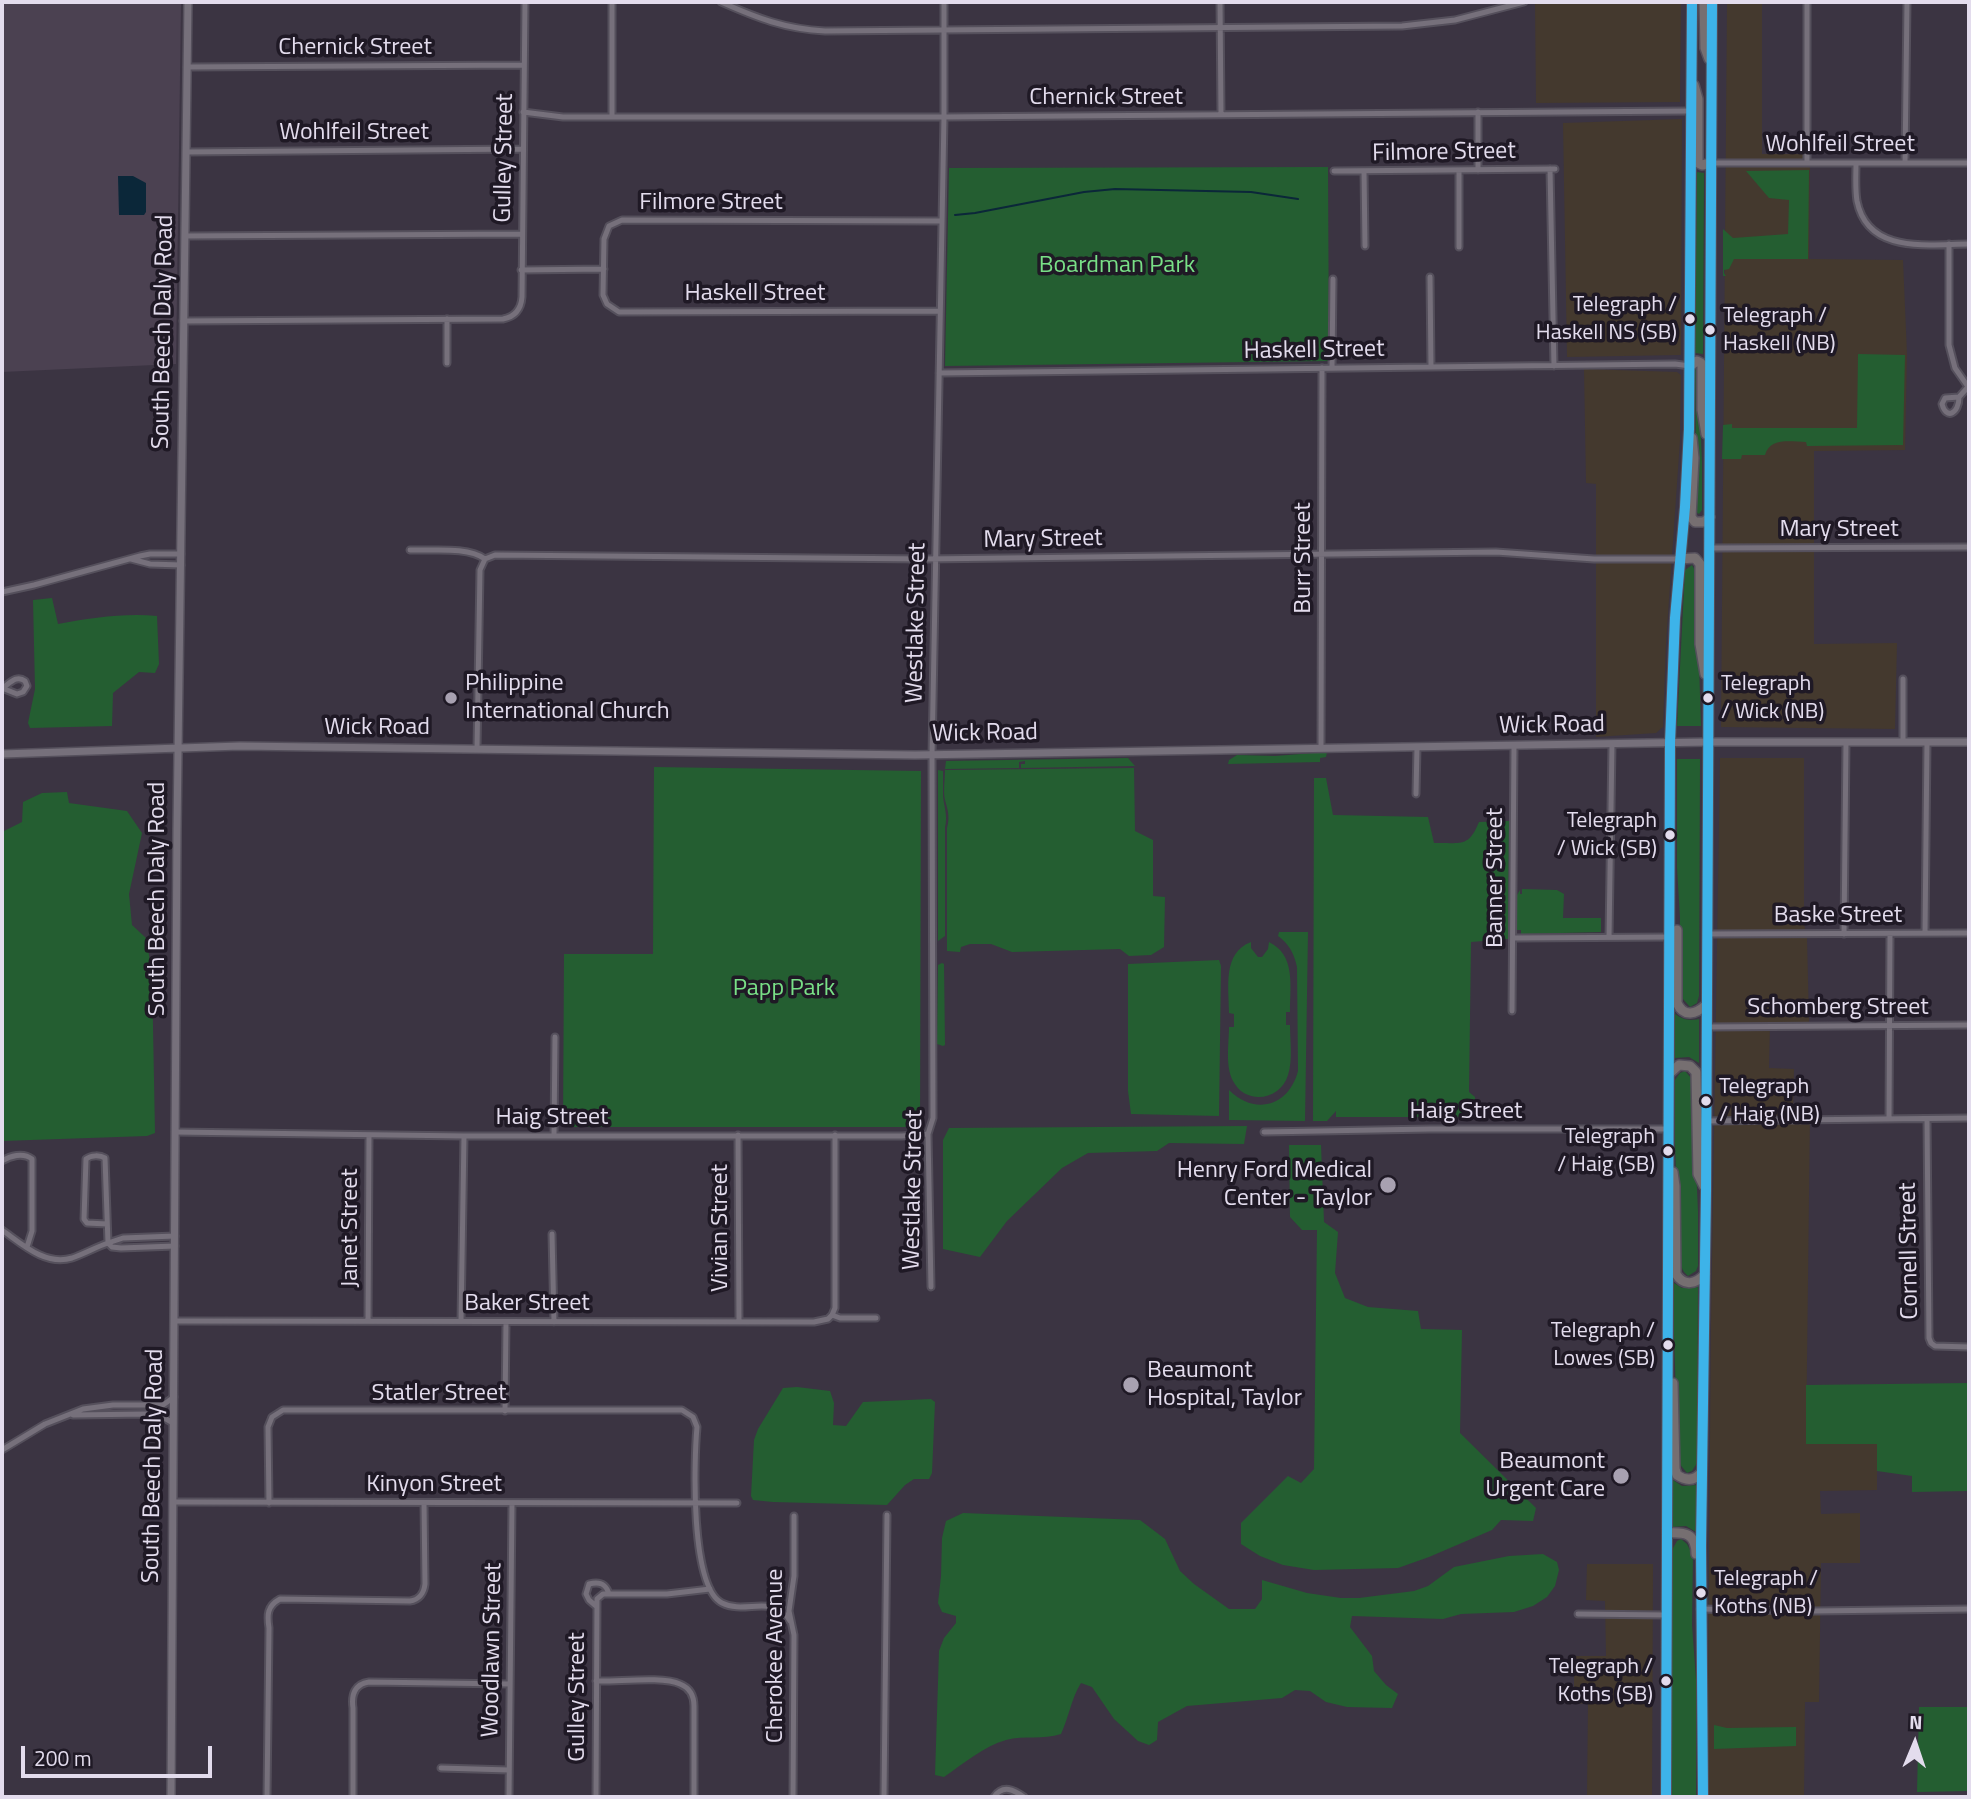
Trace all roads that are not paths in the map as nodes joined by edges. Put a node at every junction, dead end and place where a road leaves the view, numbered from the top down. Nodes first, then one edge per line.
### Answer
1 (188, 2) edge
2 (524, 2) edge
3 (612, 2) edge
4 (721, 2) edge
5 (944, 2) edge
6 (1220, 2) edge
7 (1524, 2) edge
8 (1692, 2) edge
9 (1704, 2) edge
10 (1712, 2) edge
11 (1807, 2) edge
12 (1907, 2) edge
13 (1501, 5) edge
14 (1220, 27) junction
15 (944, 30) junction
16 (524, 65) junction
17 (187, 67) junction
18 (1712, 67) junction
19 (1691, 73) junction
20 (523, 111) junction
21 (1690, 111) junction
22 (1478, 112) junction
23 (1222, 114) junction
24 (612, 117) junction
25 (944, 117) junction
26 (523, 149) junction
27 (186, 152) junction
28 (1711, 163) junction
29 (1807, 163) junction
30 (1856, 163) junction
31 (1905, 163) junction
32 (1969, 163) edge
33 (1459, 170) junction
34 (1478, 170) junction
35 (1334, 171) dead end
36 (1364, 171) junction
37 (942, 221) junction
38 (521, 234) junction
39 (185, 236) junction
40 (1949, 244) junction
41 (1969, 244) edge
42 (1365, 246) dead end
43 (1460, 247) dead end
44 (604, 269) junction
45 (521, 270) junction
46 (1430, 277) dead end
47 (1333, 279) dead end
48 (940, 311) junction
49 (447, 319) junction
50 (183, 321) junction
51 (447, 363) dead end
52 (1554, 366) junction
53 (1690, 366) junction
54 (1431, 367) junction
55 (1322, 368) junction
56 (1332, 368) junction
57 (939, 373) junction
58 (1969, 388) edge
59 (1959, 397) dead end
60 (1689, 429) junction
61 (1709, 446) junction
62 (1710, 517) junction
63 (1710, 548) junction
64 (1969, 548) edge
65 (410, 551) dead end
66 (181, 554) junction
67 (1321, 554) junction
68 (127, 559) junction
69 (485, 559) junction
70 (936, 559) junction
71 (1679, 559) junction
72 (181, 565) junction
73 (2, 592) edge
74 (1903, 680) dead end
75 (1709, 688) junction
76 (1709, 741) junction
77 (1846, 742) junction
78 (1903, 742) junction
79 (1927, 742) junction
80 (1969, 742) edge
81 (1670, 743) junction
82 (1612, 744) junction
83 (1514, 746) junction
84 (179, 747) junction
85 (1417, 747) junction
86 (477, 748) junction
87 (1321, 748) junction
88 (2, 754) edge
89 (932, 754) junction
90 (1416, 794) dead end
91 (1671, 899) junction
92 (1925, 933) junction
93 (1969, 933) edge
94 (1707, 934) junction
95 (1844, 934) junction
96 (1890, 934) junction
97 (1609, 937) junction
98 (1671, 937) junction
99 (1514, 938) junction
100 (1706, 1005) junction
101 (1512, 1011) dead end
102 (1969, 1025) edge
103 (1890, 1026) junction
104 (1707, 1027) junction
105 (555, 1037) dead end
106 (1668, 1074) junction
107 (1969, 1118) edge
108 (1889, 1119) junction
109 (1927, 1119) junction
110 (1706, 1121) junction
111 (1668, 1129) junction
112 (176, 1132) junction
113 (1264, 1132) dead end
114 (928, 1134) junction
115 (369, 1135) junction
116 (554, 1135) junction
117 (738, 1135) junction
118 (464, 1136) junction
119 (835, 1136) junction
120 (1668, 1142) junction
121 (2, 1161) edge
122 (1706, 1191) junction
123 (107, 1224) junction
124 (2, 1230) edge
125 (552, 1234) dead end
126 (175, 1236) junction
127 (108, 1243) junction
128 (175, 1246) junction
129 (26, 1247) junction
130 (1705, 1274) junction
131 (931, 1287) dead end
132 (832, 1315) junction
133 (876, 1318) dead end
134 (175, 1321) junction
135 (368, 1321) junction
136 (461, 1321) junction
137 (739, 1321) junction
138 (506, 1322) junction
139 (554, 1322) junction
140 (1969, 1347) edge
141 (1668, 1361) junction
142 (174, 1397) junction
143 (505, 1411) junction
144 (69, 1415) junction
145 (173, 1423) junction
146 (2, 1450) edge
147 (1701, 1473) junction
148 (173, 1502) junction
149 (269, 1503) junction
150 (424, 1503) junction
151 (512, 1503) junction
152 (696, 1503) junction
153 (737, 1503) dead end
154 (887, 1515) dead end
155 (794, 1516) dead end
156 (1667, 1532) junction
157 (710, 1589) junction
158 (609, 1594) junction
159 (596, 1606) junction
160 (1700, 1609) junction
161 (1969, 1609) edge
162 (1578, 1614) dead end
163 (1666, 1615) junction
164 (790, 1621) junction
165 (1702, 1667) junction
166 (596, 1681) junction
167 (510, 1684) junction
168 (441, 1768) dead end
169 (509, 1769) junction
170 (171, 1797) edge
171 (267, 1797) edge
172 (353, 1797) edge
173 (509, 1797) edge
174 (596, 1797) edge
175 (694, 1797) edge
176 (793, 1797) edge
177 (884, 1797) edge
178 (994, 1797) edge
179 (1024, 1797) edge
180 (1666, 1797) edge
181 (1703, 1797) edge

1 - 17 street, South Beech Daly Road
2 - 16 street, Gulley Street
3 - 24 street
4 - 15 street
5 - 15 street, Westlake Street
6 - 14 street
7 - 13 street
8 - 19 main road
9 - 18 main road
10 - 18 main road
11 - 29 street
12 - 31 street
13 - 14 street
14 - 15 street
14 - 23 street
15 - 25 street, Westlake Street
16 - 17 street, Chernick Street
16 - 20 street, Gulley Street
17 - 27 street, South Beech Daly Road
18 - 28 main road
19 - 21 main road
19 - 28 main road
20 - 24 street, Chernick Street
20 - 26 street, Gulley Street
21 - 22 street, Chernick Street
21 - 53 main road
22 - 23 street, Chernick Street
22 - 34 street
23 - 25 street, Chernick Street
24 - 25 street, Chernick Street
25 - 37 street, Westlake Street
26 - 27 street, Wohlfeil Street
26 - 38 street, Gulley Street
27 - 39 street, South Beech Daly Road
28 - 29 street, Wohlfeil Street
28 - 61 main road
29 - 30 street, Wohlfeil Street
30 - 31 street, Wohlfeil Street
30 - 40 street
31 - 32 street, Wohlfeil Street
33 - 34 street, Filmore Street
33 - 36 street, Filmore Street
33 - 43 street
34 - 52 street, Filmore Street
35 - 36 street, Filmore Street
36 - 42 street
37 - 44 street, Filmore Street
37 - 48 street, Westlake Street
38 - 39 street
38 - 45 street, Gulley Street
39 - 50 street, South Beech Daly Road
40 - 41 street
40 - 58 street
44 - 45 street
44 - 48 street, Haskell Street
45 - 49 street, Gulley Street
46 - 54 street
47 - 56 street
48 - 57 street, Westlake Street
49 - 50 street
49 - 51 street
50 - 66 street, South Beech Daly Road
52 - 53 street, Haskell Street
52 - 54 street, Haskell Street
53 - 60 main road
53 - 61 main road
54 - 56 street, Haskell Street
55 - 56 street, Haskell Street
55 - 57 street, Haskell Street
55 - 67 street, Burr Street
57 - 70 street, Westlake Street
58 - 59 street
60 - 62 main road
60 - 71 main road
61 - 62 main road
62 - 63 main road
63 - 64 street, Mary Street
63 - 75 main road
65 - 69 street, Mary Street
66 - 68 street
66 - 72 street, South Beech Daly Road
67 - 70 street, Mary Street
67 - 71 street, Mary Street
67 - 87 street, Burr Street
68 - 72 street
68 - 73 street
69 - 70 street, Mary Street
69 - 86 street
70 - 89 street, Westlake Street
71 - 75 main road
71 - 81 main road
72 - 84 street, South Beech Daly Road
74 - 78 street
75 - 76 main road
76 - 77 street, Wick Road
76 - 81 street, Wick Road
76 - 94 main road
77 - 78 street, Wick Road
77 - 95 street
78 - 79 street, Wick Road
79 - 80 street, Wick Road
79 - 92 street
81 - 82 street, Wick Road
81 - 91 main road
82 - 83 street, Wick Road
82 - 97 street
83 - 85 street, Wick Road
83 - 99 street, Banner Street
84 - 86 street, Wick Road
84 - 88 street, Wick Road
84 - 112 street, South Beech Daly Road
85 - 87 street, Wick Road
85 - 90 street
86 - 89 street, Wick Road
87 - 89 street, Wick Road
89 - 114 street, Westlake Street
91 - 98 main road
91 - 100 main road
92 - 93 street, Baske Street
92 - 96 street, Baske Street
94 - 95 street, Baske Street
94 - 100 main road
95 - 96 street, Baske Street
96 - 103 street
97 - 98 street
97 - 99 street
98 - 106 main road
99 - 101 street, Banner Street
100 - 104 main road
102 - 103 street, Schomberg Street
103 - 104 street, Schomberg Street
103 - 108 street
104 - 110 main road
105 - 116 street
106 - 111 main road
106 - 122 main road
107 - 109 street
108 - 109 street
108 - 110 street
109 - 140 street, Cornell Street
110 - 122 main road
111 - 113 street, Haig Street
111 - 120 main road
112 - 115 street, Haig Street
112 - 126 street, South Beech Daly Road
114 - 119 street, Haig Street
114 - 131 street, Westlake Street
115 - 118 street, Haig Street
115 - 135 street, Janet Street
116 - 117 street, Haig Street
116 - 118 street, Haig Street
117 - 119 street, Haig Street
117 - 137 street, Vivian Street
118 - 136 street
119 - 132 street
120 - 130 main road
120 - 141 main road
121 - 129 street
122 - 130 main road
123 - 123 street
123 - 127 street
124 - 129 street
125 - 139 street
126 - 127 street
126 - 128 street, South Beech Daly Road
127 - 128 street
127 - 129 street
128 - 134 street, South Beech Daly Road
130 - 147 main road
132 - 133 street, Baker Street
132 - 137 street, Baker Street
134 - 135 street, Baker Street
134 - 142 street, South Beech Daly Road
135 - 136 street, Baker Street
136 - 138 street, Baker Street
137 - 139 street, Baker Street
138 - 139 street, Baker Street
138 - 143 street
141 - 147 main road
141 - 156 main road
142 - 144 street
142 - 145 street, South Beech Daly Road
143 - 149 street, Statler Street
143 - 152 street, Statler Street
144 - 145 street
144 - 146 street
145 - 148 street, South Beech Daly Road
147 - 160 main road
148 - 149 street, Kinyon Street
148 - 170 street, South Beech Daly Road
149 - 150 street, Kinyon Street
150 - 151 street, Kinyon Street
150 - 171 street
151 - 152 street, Kinyon Street
151 - 167 street, Woodlawn Street
152 - 153 street, Kinyon Street
152 - 157 street
154 - 177 street
155 - 164 street, Cherokee Avenue
156 - 163 main road
156 - 165 main road
157 - 158 street
157 - 164 street
158 - 159 street, Gulley Street
158 - 159 street
159 - 166 street, Gulley Street
160 - 161 street
160 - 165 main road
162 - 163 street
163 - 180 main road
164 - 176 street, Cherokee Avenue
165 - 181 main road
166 - 174 street, Gulley Street
166 - 175 street
167 - 169 street, Woodlawn Street
167 - 172 street
168 - 169 street
169 - 173 street, Woodlawn Street
178 - 179 street

